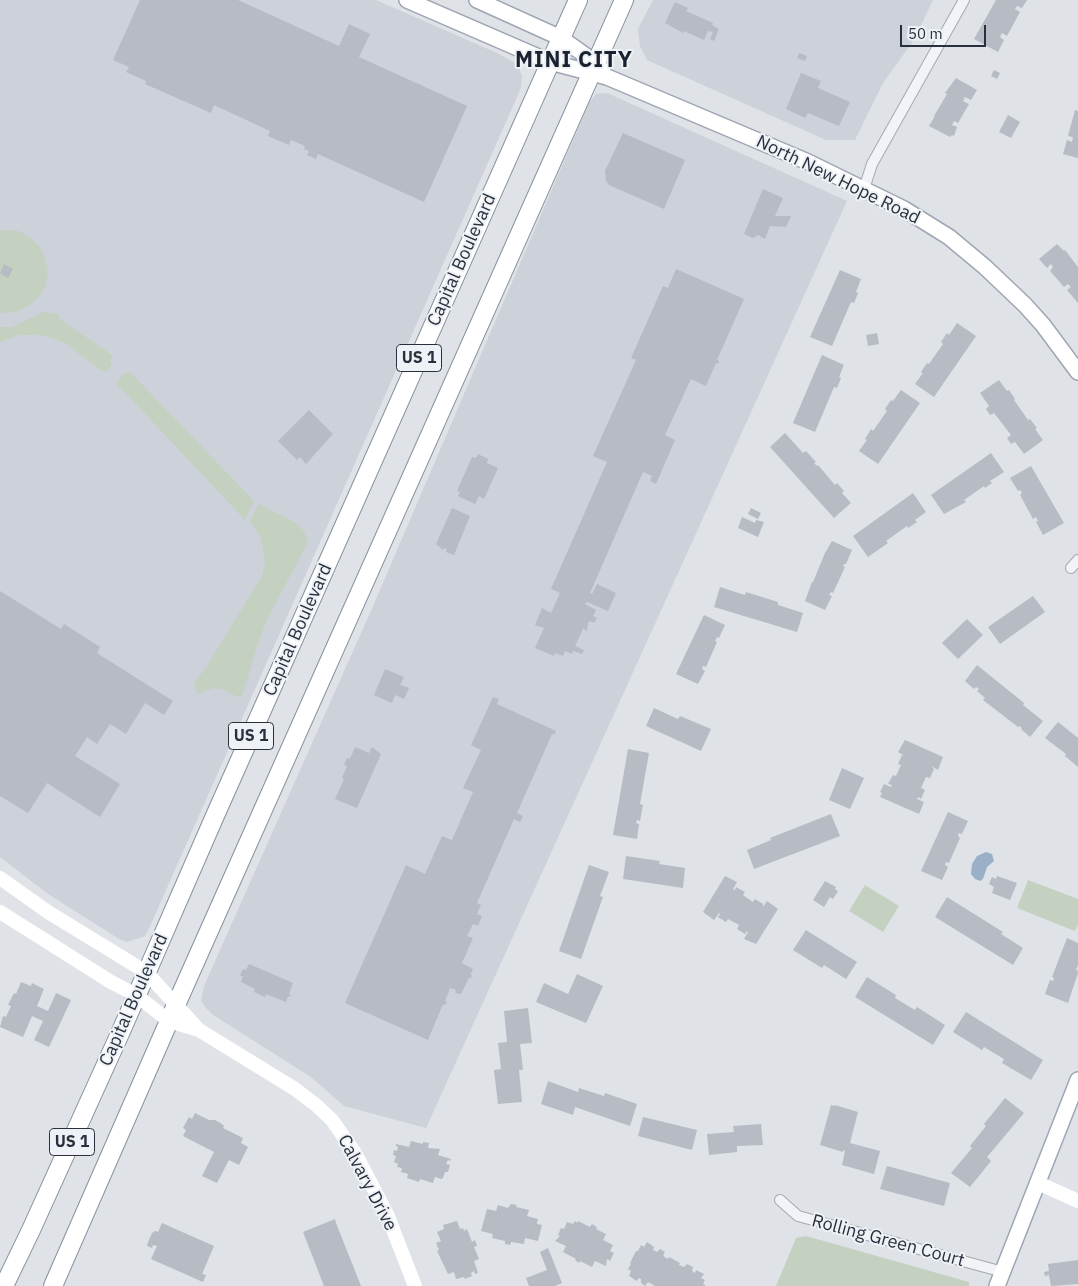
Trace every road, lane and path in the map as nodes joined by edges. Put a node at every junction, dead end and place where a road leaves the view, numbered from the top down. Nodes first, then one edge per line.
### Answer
1 (407, 0) edge
2 (477, 0) edge
3 (578, 0) edge
4 (624, 0) edge
5 (964, 0) edge
6 (561, 38) junction
7 (550, 62) junction
8 (598, 71) junction
9 (864, 188) junction
10 (1078, 372) edge
11 (1078, 560) edge
12 (1071, 568) dead end
13 (0, 878) edge
14 (0, 912) edge
15 (146, 972) junction
16 (136, 996) junction
17 (176, 1005) junction
18 (169, 1021) junction
19 (199, 1030) junction
20 (1078, 1080) edge
21 (1038, 1182) junction
22 (780, 1200) dead end
23 (1078, 1201) edge
24 (1000, 1279) edge
25 (4, 1286) edge
26 (53, 1286) edge
27 (414, 1286) edge

1 - 7 main road, North New Hope Road
2 - 6 main road
3 - 6 highway, Capital Boulevard / US 1
4 - 8 highway, US 1
5 - 9 street
6 - 7 highway, Capital Boulevard / US 1
6 - 8 main road
7 - 8 main road, North New Hope Road
7 - 15 highway, Capital Boulevard / US 1
8 - 9 main road, North New Hope Road
8 - 17 highway, US 1
9 - 10 main road, North New Hope Road
11 - 12 street
13 - 15 street
14 - 16 street
15 - 16 highway, Capital Boulevard / US 1
15 - 17 street, Calvary Drive
16 - 18 street
16 - 25 highway, Capital Boulevard / US 1
17 - 18 highway, US 1
17 - 19 street, Calvary Drive
18 - 19 street, Calvary Drive
18 - 26 highway, US 1
19 - 27 street, Calvary Drive
20 - 21 main road
21 - 23 street
21 - 24 main road
22 - 24 street, Rolling Green Court

